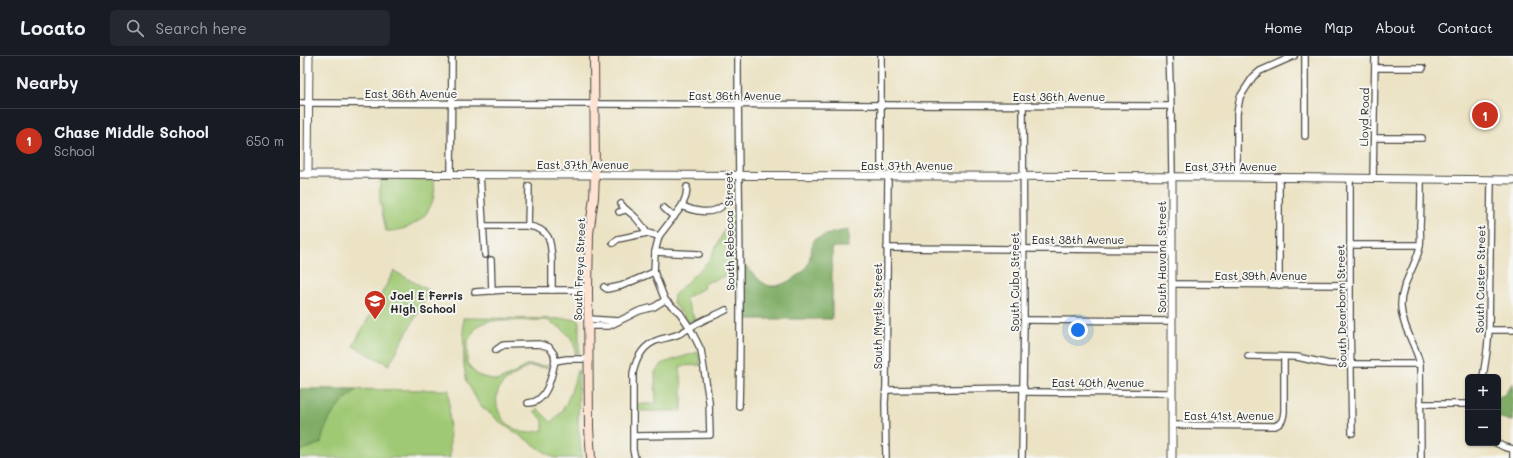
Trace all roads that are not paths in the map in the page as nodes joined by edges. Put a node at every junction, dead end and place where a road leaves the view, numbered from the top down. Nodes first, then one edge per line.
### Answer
1 (308, 56) edge
2 (452, 56) edge
3 (594, 56) edge
4 (738, 56) edge
5 (881, 56) edge
6 (1169, 56) edge
7 (1294, 56) edge
8 (1305, 56) edge
9 (1375, 56) edge
10 (1375, 68) junction
11 (1423, 68) dead end
12 (452, 103) junction
13 (300, 104) edge
14 (308, 104) junction
15 (594, 105) junction
16 (738, 105) junction
17 (881, 105) junction
18 (1024, 106) junction
19 (1170, 106) junction
20 (1305, 136) dead end
21 (1374, 138) junction
22 (1422, 138) dead end
23 (300, 174) edge
24 (308, 174) junction
25 (451, 174) junction
26 (478, 174) junction
27 (594, 175) junction
28 (738, 175) junction
29 (884, 176) junction
30 (1172, 176) junction
31 (1236, 176) junction
32 (1024, 177) junction
33 (1279, 177) junction
34 (1350, 178) junction
35 (1373, 179) junction
36 (1421, 179) junction
37 (1491, 180) junction
38 (1513, 180) edge
39 (529, 186) dead end
40 (687, 187) dead end
41 (622, 204) dead end
42 (682, 206) junction
43 (722, 207) dead end
44 (664, 208) dead end
45 (625, 210) junction
46 (619, 212) dead end
47 (674, 217) junction
48 (483, 226) junction
49 (528, 226) junction
50 (647, 233) junction
51 (659, 236) junction
52 (613, 243) dead end
53 (1350, 245) junction
54 (1420, 245) junction
55 (887, 248) junction
56 (1023, 249) junction
57 (1172, 250) junction
58 (655, 252) junction
59 (699, 254) dead end
60 (485, 255) dead end
61 (491, 260) dead end
62 (654, 272) junction
63 (1172, 284) junction
64 (1279, 285) junction
65 (1350, 286) junction
66 (552, 290) junction
67 (588, 290) junction
68 (605, 290) dead end
69 (492, 291) junction
70 (475, 292) dead end
71 (665, 300) junction
72 (726, 310) dead end
73 (1024, 320) junction
74 (1172, 321) junction
75 (588, 323) junction
76 (690, 328) junction
77 (1489, 330) junction
78 (1513, 330) edge
79 (496, 350) dead end
80 (1248, 356) dead end
81 (1284, 357) junction
82 (558, 361) junction
83 (588, 361) junction
84 (1351, 364) junction
85 (1420, 364) junction
86 (1483, 374) edge
87 (886, 390) junction
88 (1024, 390) junction
89 (1172, 393) junction
90 (528, 403) dead end
91 (1420, 404) junction
92 (1465, 404) edge
93 (739, 406) dead end
94 (1172, 425) junction
95 (1352, 432) dead end
96 (634, 436) junction
97 (1501, 445) edge
98 (1513, 449) edge
99 (886, 457) edge
100 (592, 458) edge
101 (635, 458) edge
102 (1022, 458) edge
103 (1172, 458) edge
104 (1421, 458) edge
105 (1512, 458) edge

1 - 14 street
2 - 12 street
3 - 15 main road, South Freya Street
4 - 16 street, South Rebecca Street
5 - 17 street, South Myrtle Street
6 - 19 street, South Havana Street
7 - 31 street
8 - 20 street
9 - 10 street, Lloyd Road
10 - 11 street
10 - 21 street, Lloyd Road
12 - 14 street, East 36th Avenue
12 - 15 street, East 36th Avenue
12 - 25 street
13 - 14 street, East 36th Avenue
14 - 24 street
15 - 16 street, East 36th Avenue
15 - 27 main road, South Freya Street
16 - 17 street, East 36th Avenue
16 - 28 street, South Rebecca Street
17 - 18 street, East 36th Avenue
17 - 29 street, South Myrtle Street
18 - 19 street, East 36th Avenue
18 - 32 street, South Cuba Street
19 - 30 street, South Havana Street
21 - 22 street
21 - 35 street, Lloyd Road
23 - 24 street, East 37th Avenue
24 - 25 street, East 37th Avenue
25 - 26 street, East 37th Avenue
26 - 27 street, East 37th Avenue
26 - 48 street
27 - 28 street, East 37th Avenue
27 - 67 main road, South Freya Street
28 - 29 street, East 37th Avenue
28 - 93 street, South Rebecca Street
29 - 32 street, East 37th Avenue
29 - 55 street, South Myrtle Street
30 - 31 street, East 37th Avenue
30 - 32 street, East 37th Avenue
30 - 57 street, South Havana Street
31 - 33 street, East 37th Avenue
32 - 56 street, South Cuba Street
33 - 34 street, East 37th Avenue
33 - 64 street
34 - 35 street, East 37th Avenue
34 - 53 street, South Dearborn Street
35 - 36 street, East 37th Avenue
36 - 37 street, East 37th Avenue
36 - 54 street
37 - 38 street, East 37th Avenue
37 - 77 street, South Custer Street
39 - 49 street
40 - 42 street
41 - 45 street
42 - 43 street
42 - 47 street
44 - 47 street
45 - 46 street
45 - 50 street
47 - 51 street
48 - 49 street
48 - 60 street
49 - 66 street
50 - 51 street
50 - 52 street
51 - 58 street
53 - 54 street
53 - 65 street, South Dearborn Street
54 - 85 street
55 - 56 street, East 38th Avenue
55 - 87 street, South Myrtle Street
56 - 57 street, East 38th Avenue
56 - 73 street, South Cuba Street
57 - 63 street, South Havana Street
58 - 59 street
58 - 62 street
61 - 69 street
62 - 68 street
62 - 71 street
63 - 64 street, East 39th Avenue
63 - 74 street, South Havana Street
64 - 65 street, East 39th Avenue
65 - 84 street, South Dearborn Street
66 - 67 street
66 - 69 street
67 - 75 main road, South Freya Street
69 - 70 street
71 - 75 street
71 - 76 street
72 - 76 street
73 - 74 street
73 - 88 street, South Cuba Street
74 - 89 street, South Havana Street
75 - 83 main road, South Freya Street
76 - 96 street
76 - 96 street
77 - 78 street
77 - 86 street, South Custer Street
79 - 82 street
80 - 81 street
81 - 84 street
81 - 94 street, East 41st Avenue
82 - 83 street
82 - 90 street
83 - 100 main road, South Freya Street
84 - 85 street
84 - 95 street, South Dearborn Street
85 - 91 street
87 - 88 street, East 40th Avenue
87 - 99 street, South Myrtle Street
88 - 89 street, East 40th Avenue
88 - 102 street, South Cuba Street
89 - 94 street, South Havana Street
91 - 92 street
91 - 104 street
94 - 103 street, South Havana Street
96 - 101 street
97 - 98 street
98 - 105 street

